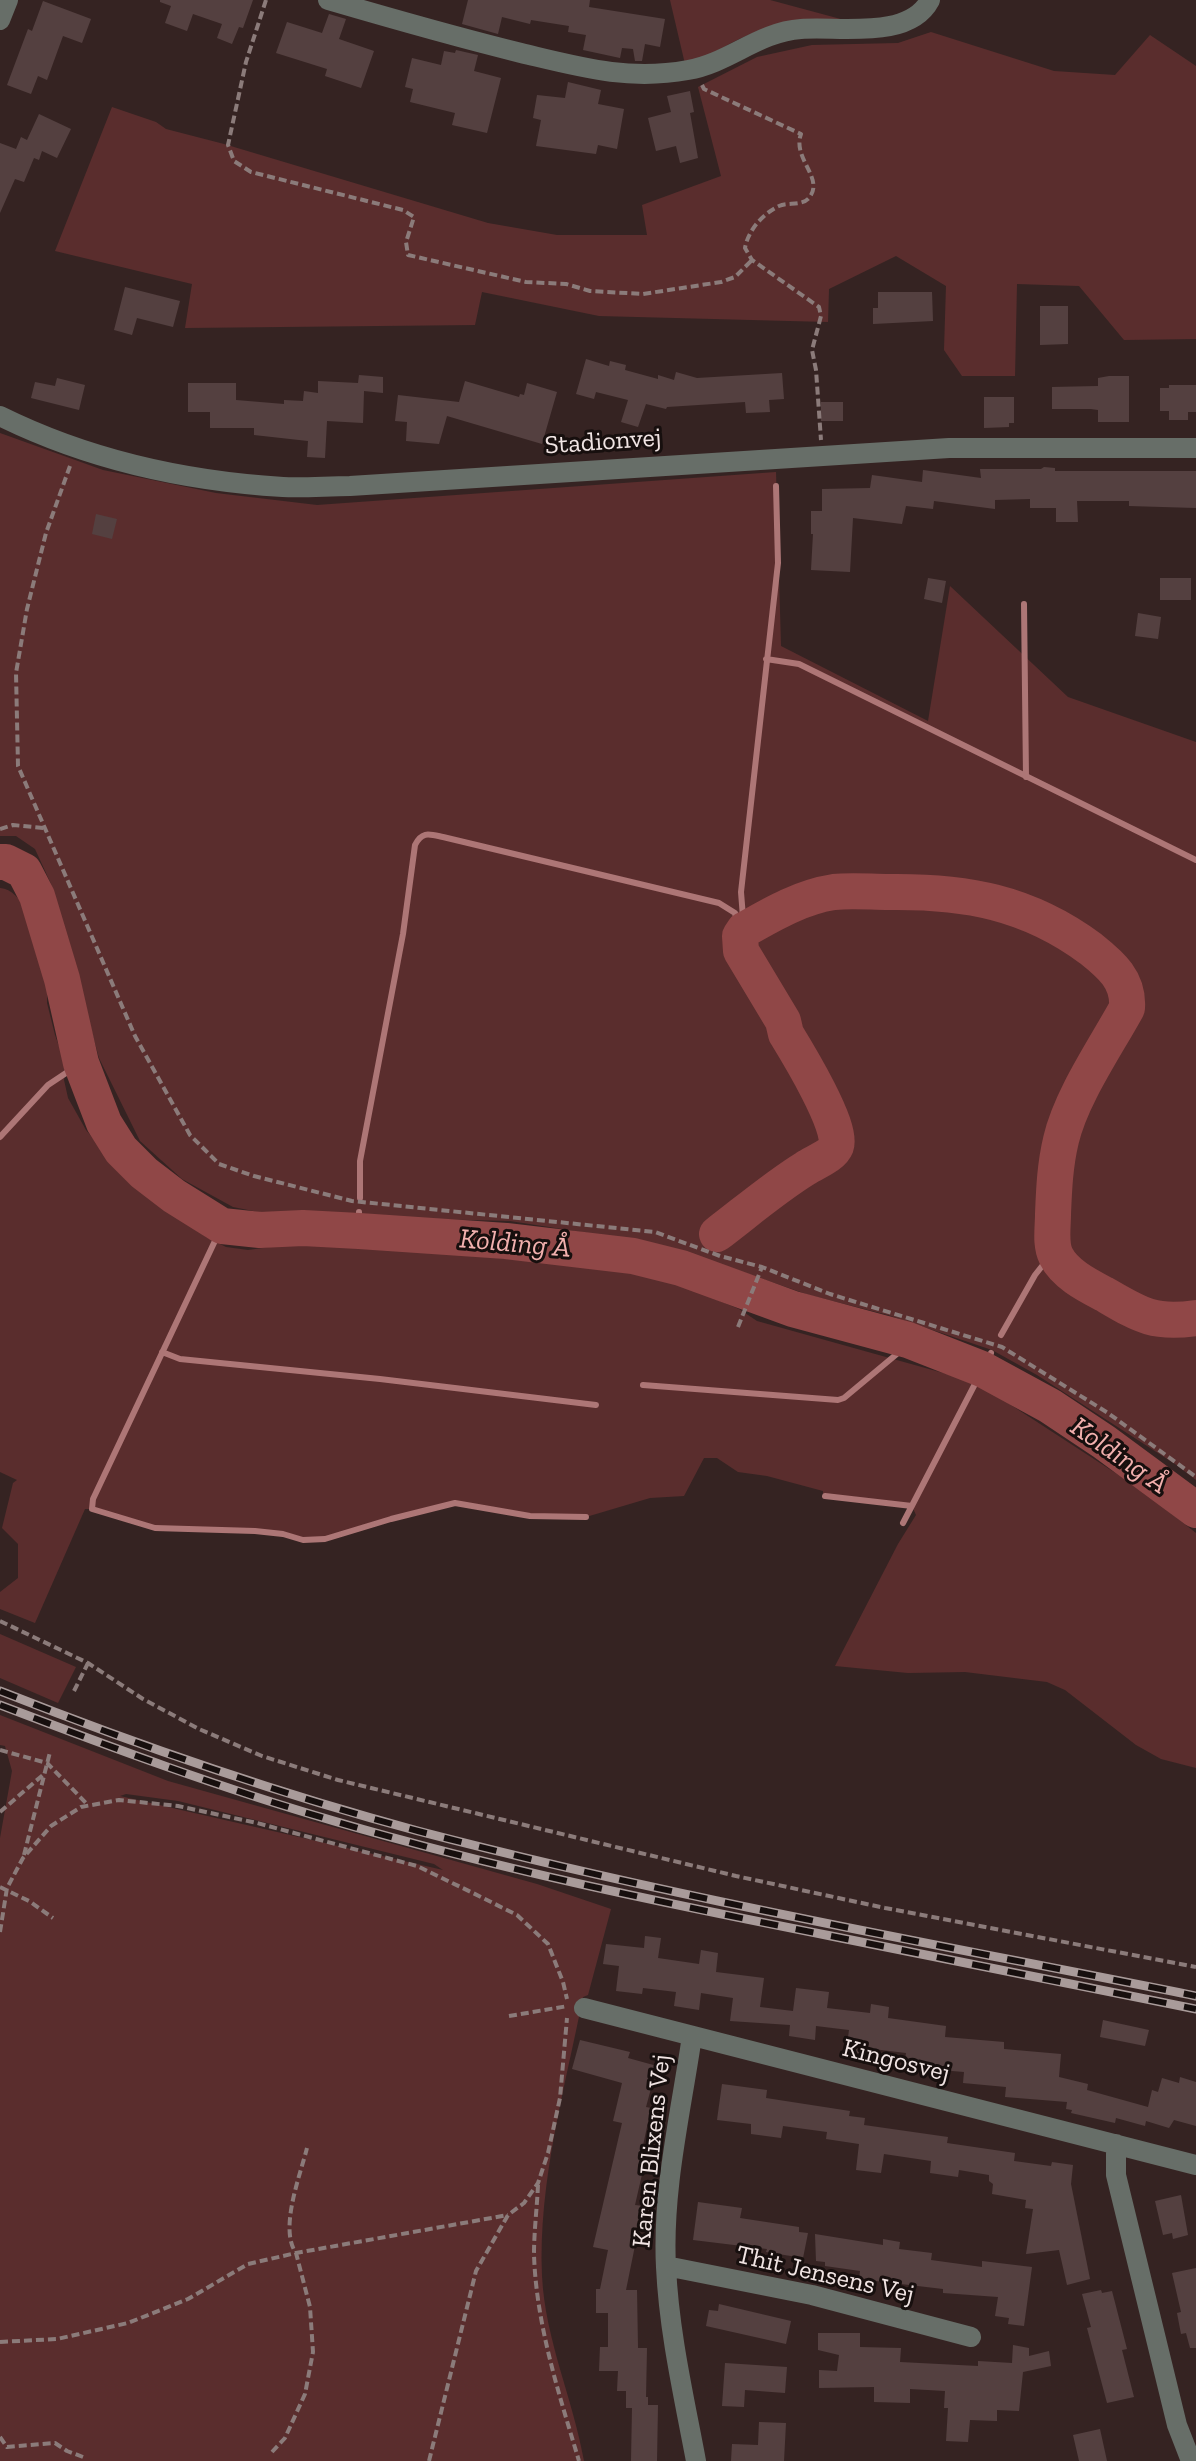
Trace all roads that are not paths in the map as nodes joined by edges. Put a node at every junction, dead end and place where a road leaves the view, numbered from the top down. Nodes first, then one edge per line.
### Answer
1 (8, 0) edge
2 (328, 0) edge
3 (930, 0) edge
4 (0, 20) edge
5 (0, 416) edge
6 (1196, 448) edge
7 (576, 2007) road end
8 (692, 2036) junction
9 (1116, 2144) junction
10 (1196, 2165) edge
11 (666, 2266) junction
12 (971, 2337) dead end
13 (696, 2461) edge
14 (1191, 2461) edge

1 - 4 street
2 - 3 street
5 - 6 street, Stadionvej
7 - 8 street, Kingosvej
8 - 9 street, Kingosvej
8 - 11 street, Karen Blixens Vej
9 - 10 street, Kingosvej
9 - 14 street
11 - 12 street, Thit Jensens Vej
11 - 13 street, Karen Blixens Vej

